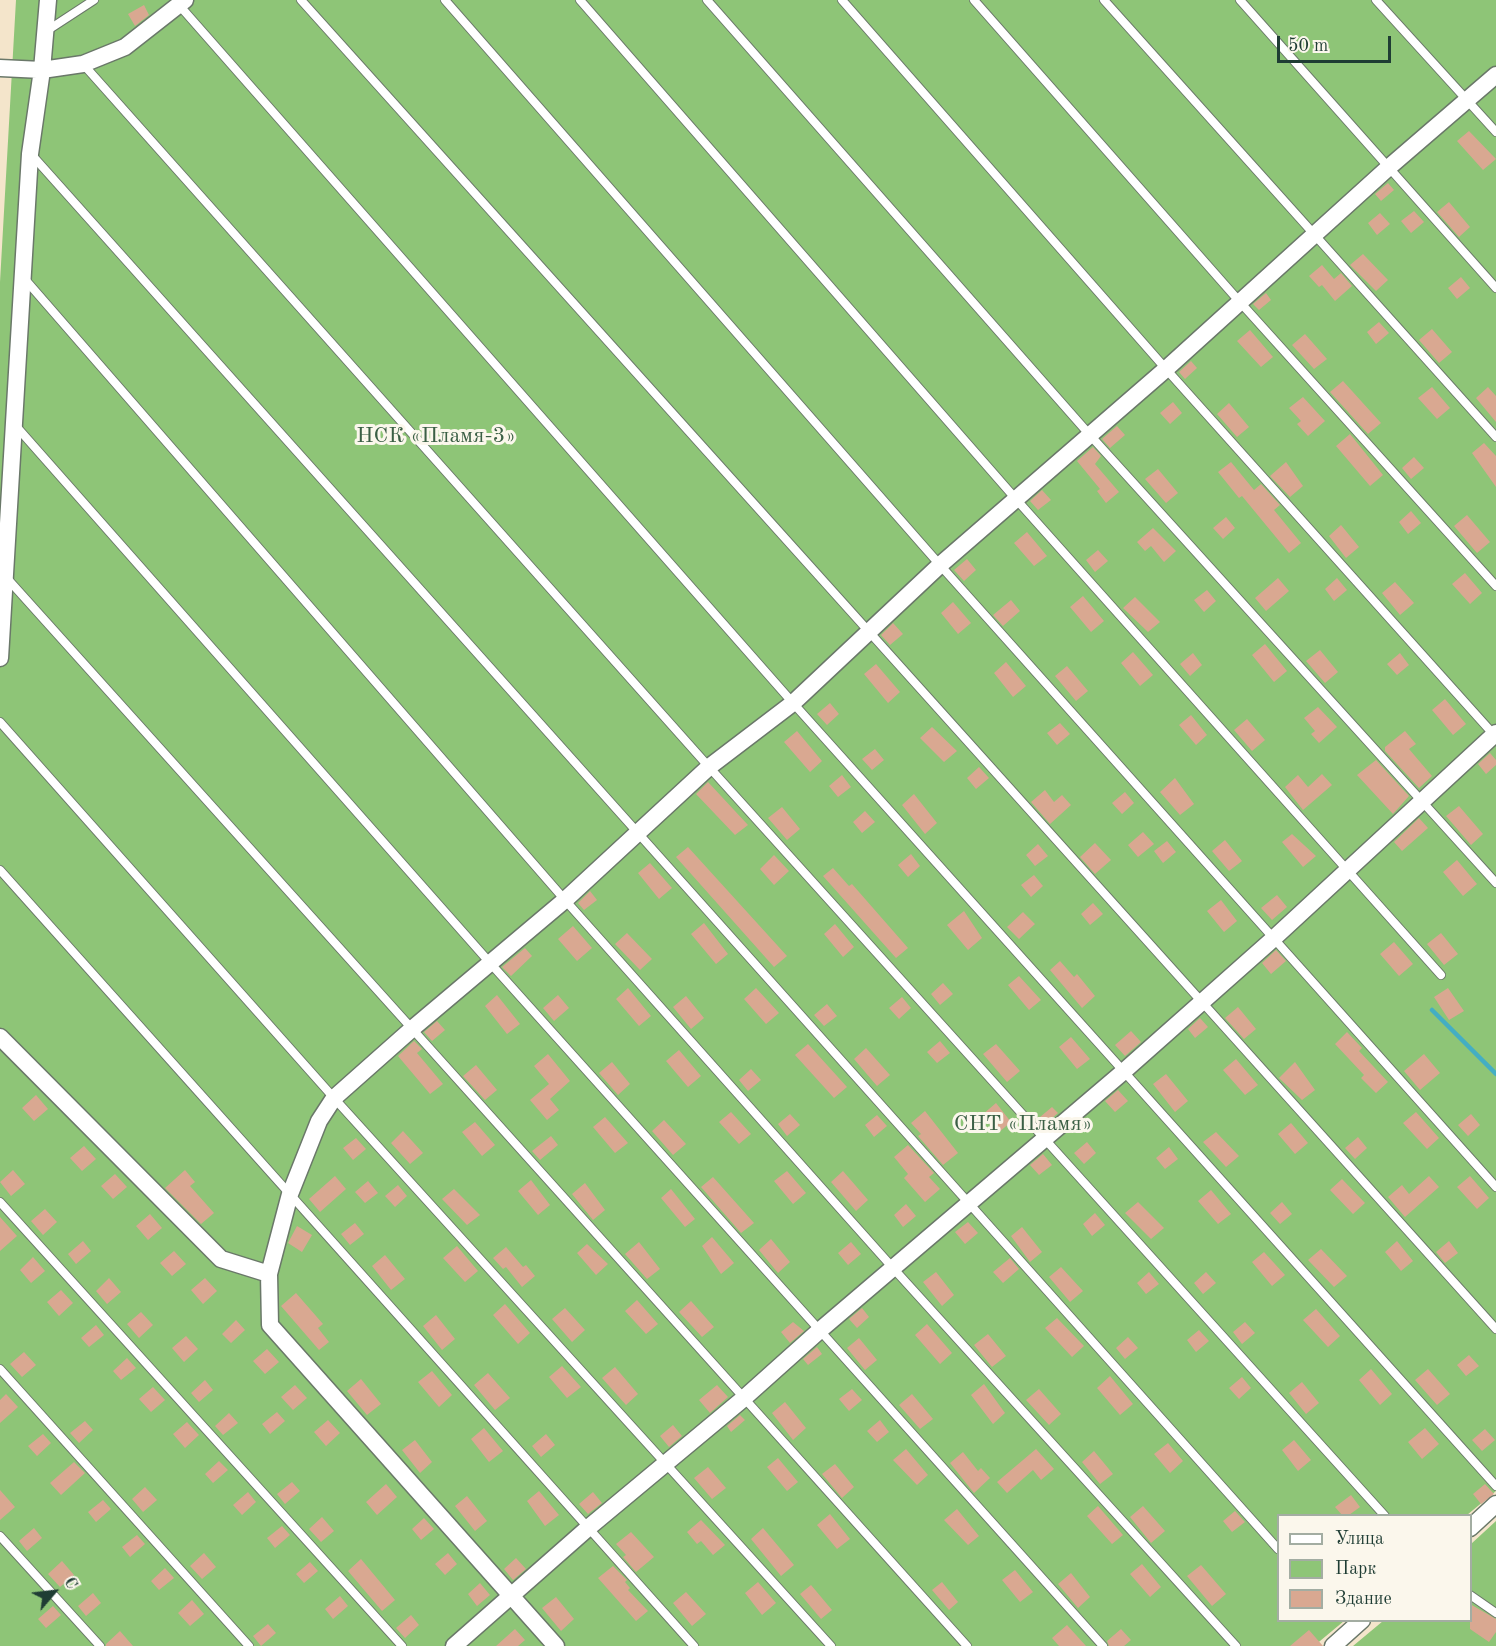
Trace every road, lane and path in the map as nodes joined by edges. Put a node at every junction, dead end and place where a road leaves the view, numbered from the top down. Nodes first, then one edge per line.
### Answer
1 (48, 0) edge
2 (94, 0) edge
3 (301, 0) edge
4 (445, 0) edge
5 (580, 0) edge
6 (706, 0) edge
7 (842, 0) edge
8 (974, 0) edge
9 (1104, 0) edge
10 (1240, 0) edge
11 (1376, 0) edge
12 (182, 3) edge
13 (45, 32) junction
14 (83, 64) junction
15 (0, 68) edge
16 (42, 70) junction
17 (1496, 75) edge
18 (1468, 101) junction
19 (1496, 132) edge
20 (30, 154) junction
21 (1388, 168) junction
22 (1314, 236) junction
23 (23, 278) junction
24 (1496, 288) edge
25 (1239, 301) junction
26 (1166, 369) junction
27 (14, 425) junction
28 (1089, 434) junction
29 (1496, 437) edge
30 (1015, 498) junction
31 (940, 565) junction
32 (5, 576) junction
33 (1496, 586) edge
34 (869, 633) junction
35 (0, 658) edge
36 (793, 703) junction
37 (0, 722) edge
38 (1495, 735) edge
39 (709, 767) junction
40 (1422, 800) junction
41 (637, 833) junction
42 (1347, 869) junction
43 (0, 870) edge
44 (1496, 884) edge
45 (565, 900) junction
46 (1273, 939) junction
47 (491, 964) junction
48 (1441, 975) dead end
49 (1201, 1003) junction
50 (412, 1028) junction
51 (0, 1037) edge
52 (1123, 1072) junction
53 (334, 1098) junction
54 (1045, 1137) junction
55 (1496, 1187) edge
56 (290, 1194) junction
57 (0, 1202) edge
58 (969, 1202) junction
59 (893, 1268) junction
60 (269, 1274) junction
61 (1496, 1329) edge
62 (819, 1331) junction
63 (0, 1369) edge
64 (743, 1399) junction
65 (665, 1462) junction
66 (1496, 1486) edge
67 (1496, 1504) edge
68 (1384, 1514) edge
69 (1472, 1526) edge
70 (588, 1528) junction
71 (0, 1536) edge
72 (1277, 1548) edge
73 (1472, 1595) edge
74 (511, 1597) junction
75 (1496, 1613) edge
76 (1352, 1624) edge
77 (100, 1646) edge
78 (249, 1646) edge
79 (402, 1646) edge
80 (454, 1646) edge
81 (556, 1646) edge
82 (693, 1646) edge
83 (831, 1646) edge
84 (967, 1646) edge
85 (1103, 1646) edge
86 (1236, 1646) edge
87 (1333, 1646) edge

1 - 13 street
2 - 13 lane
3 - 34 lane
4 - 31 lane
5 - 30 lane
6 - 28 lane
7 - 26 lane
8 - 25 lane
9 - 22 lane
10 - 21 lane
11 - 18 lane
12 - 14 street
12 - 36 lane
13 - 16 street
14 - 16 street
14 - 39 lane
15 - 16 street
16 - 20 street
17 - 18 street
18 - 19 lane
18 - 21 street
20 - 23 street
20 - 41 lane
21 - 22 street
21 - 24 lane
22 - 25 street
22 - 29 lane
23 - 27 street
23 - 45 lane
25 - 26 street
25 - 33 lane
26 - 28 street
26 - 38 lane
27 - 32 street
27 - 47 lane
28 - 30 street
28 - 40 lane
30 - 31 street
30 - 42 lane
31 - 34 street
31 - 46 lane
32 - 35 street
32 - 50 lane
34 - 36 street
34 - 49 lane
36 - 39 street
36 - 52 lane
37 - 53 lane
38 - 40 street
39 - 41 street
39 - 54 lane
40 - 42 street
40 - 44 lane
41 - 45 street
41 - 58 lane
42 - 46 street
42 - 48 lane
43 - 56 lane
45 - 47 street
45 - 59 lane
46 - 49 street
46 - 55 lane
47 - 50 street
47 - 62 lane
49 - 52 street
49 - 61 lane
50 - 53 street
50 - 64 lane
51 - 60 street
52 - 54 street
52 - 66 lane
53 - 56 street
53 - 65 lane
54 - 58 street
54 - 68 lane
56 - 60 street
56 - 70 lane
57 - 79 lane
58 - 59 street
58 - 72 lane
59 - 62 street
59 - 86 lane
60 - 74 street
62 - 64 street
62 - 85 lane
63 - 78 lane
64 - 65 street
64 - 84 lane
65 - 70 street
65 - 83 lane
67 - 69 street
70 - 74 street
70 - 82 lane
71 - 77 lane
73 - 75 lane
74 - 80 street
74 - 81 street
76 - 87 street

